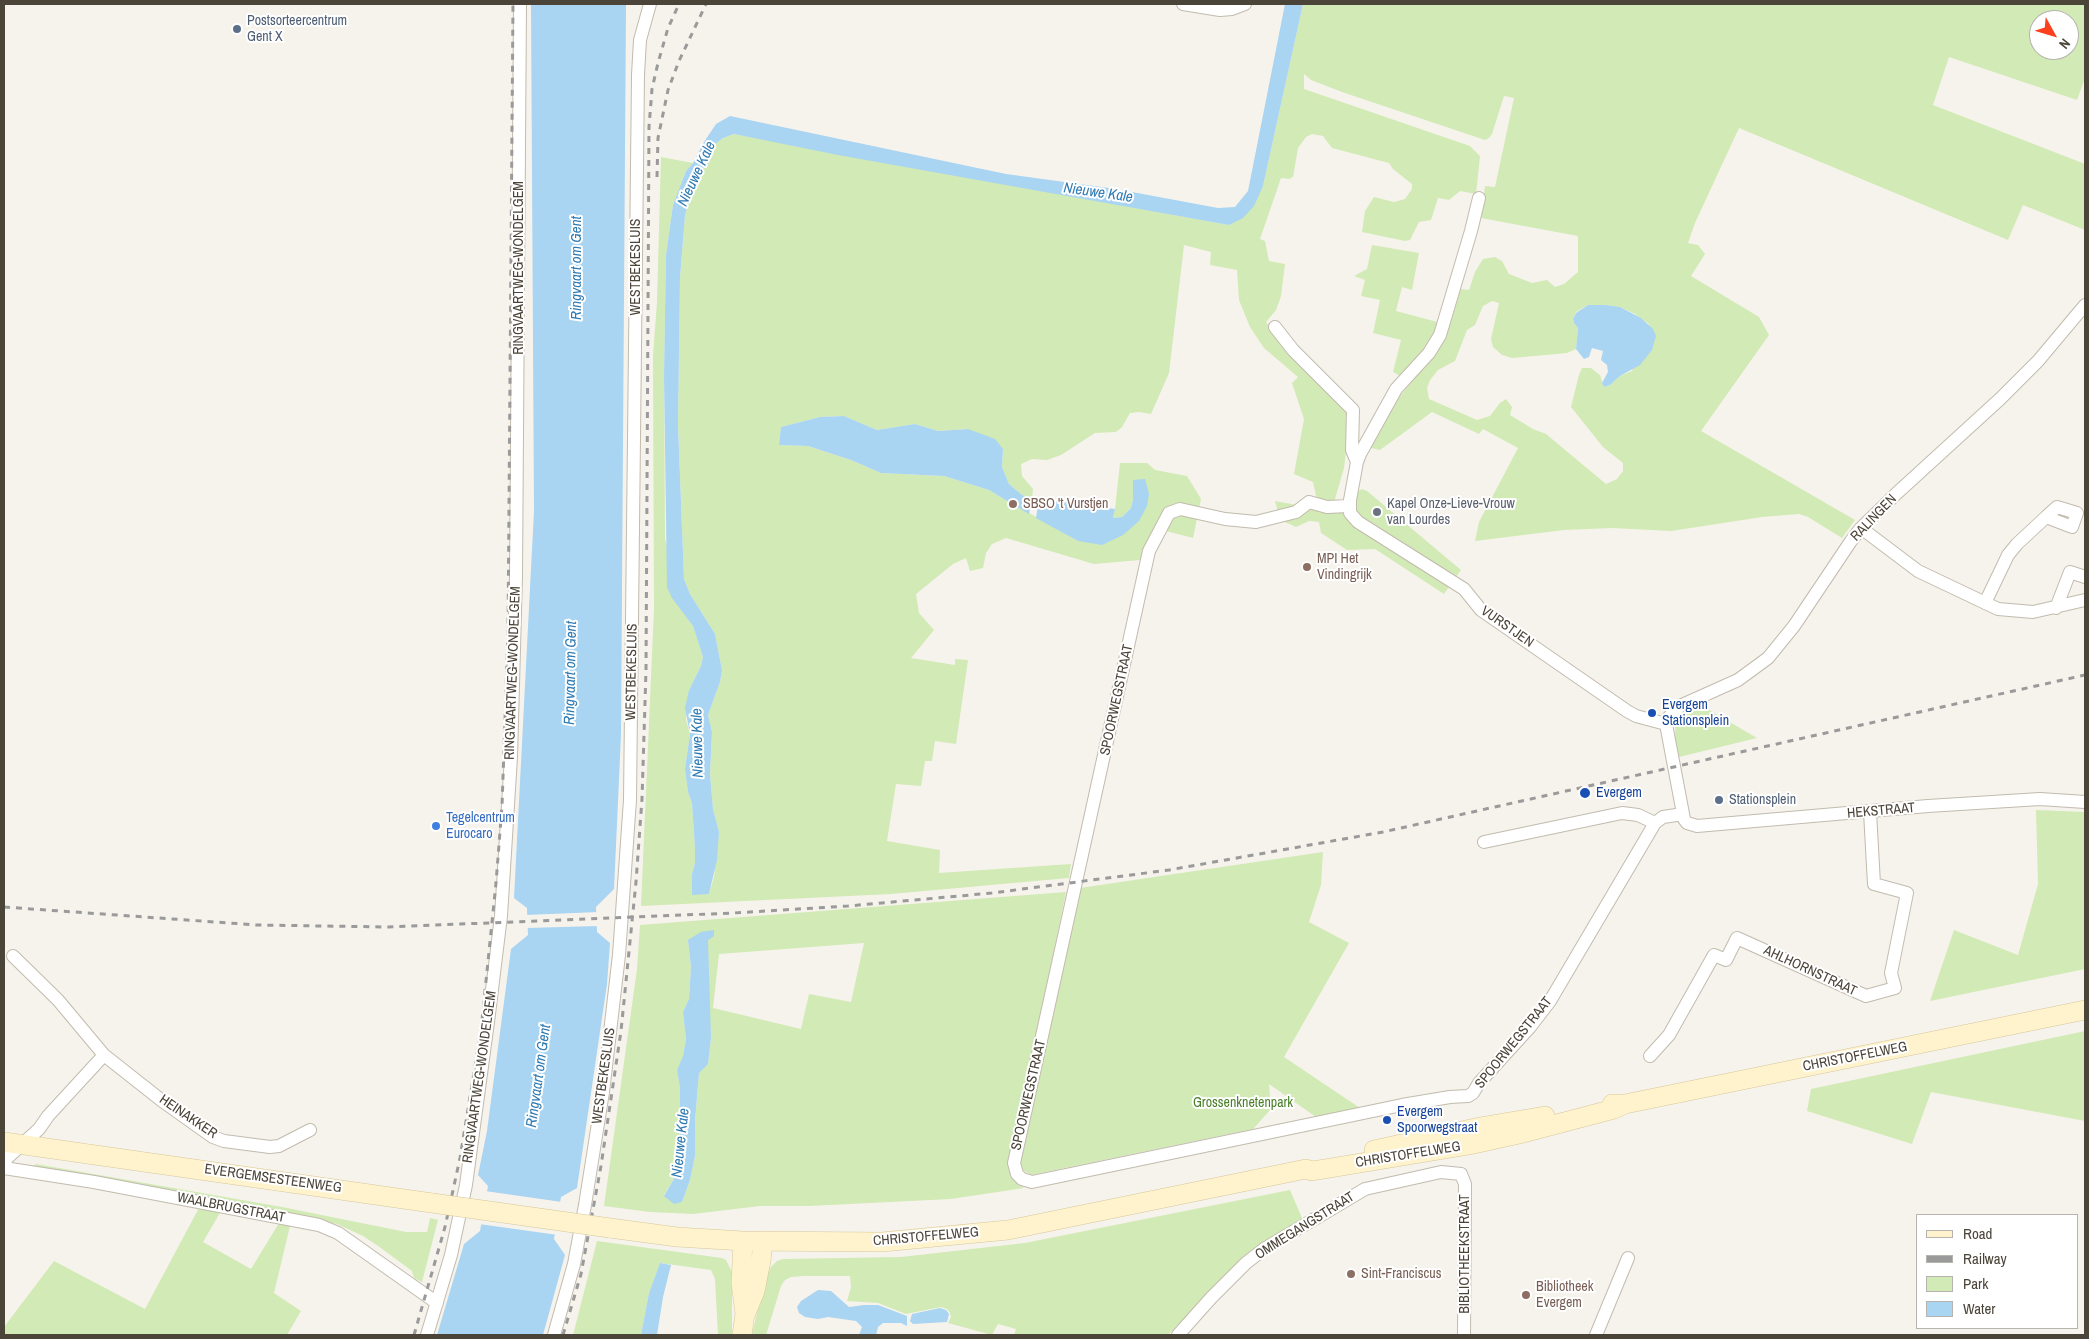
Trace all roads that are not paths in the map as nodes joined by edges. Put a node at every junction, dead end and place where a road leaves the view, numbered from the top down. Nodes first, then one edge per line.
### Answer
1 (520, 4) edge
2 (650, 4) edge
3 (1183, 4) edge
4 (1245, 4) edge
5 (1479, 198) dead end
6 (2085, 305) edge
7 (1275, 327) dead end
8 (1356, 462) junction
9 (1349, 506) junction
10 (2046, 518) dead end
11 (1862, 528) junction
12 (2085, 578) edge
13 (2085, 600) edge
14 (1985, 603) junction
15 (2056, 608) junction
16 (1666, 724) junction
17 (2085, 802) edge
18 (1870, 812) junction
19 (1683, 814) junction
20 (1654, 823) junction
21 (1484, 842) dead end
22 (13, 956) dead end
23 (2085, 1010) edge
24 (104, 1055) junction
25 (1650, 1056) dead end
26 (310, 1130) dead end
27 (4, 1142) edge
28 (23, 1143) junction
29 (4, 1166) edge
30 (1461, 1174) joint
31 (542, 1218) joint
32 (743, 1241) junction
33 (763, 1241) junction
34 (1628, 1258) dead end
35 (437, 1303) junction
36 (745, 1314) junction
37 (427, 1335) edge
38 (554, 1335) edge
39 (742, 1335) edge
40 (1178, 1335) edge
41 (1464, 1335) edge
42 (1596, 1335) edge

1 - 35 street, RINGVAARTWEG-WONDELGEM
2 - 38 street, WESTBEKESLUIS
3 - 4 street
5 - 8 street
6 - 11 street, RALINGEN
7 - 8 street
8 - 9 street
9 - 16 street, VURSTJEN
9 - 20 street, SPOORWEGSTRAAT
10 - 14 street
11 - 14 street
11 - 16 street, RALINGEN
12 - 15 street
13 - 15 street
14 - 15 street
16 - 19 street
17 - 18 street, HEKSTRAAT
18 - 19 street, HEKSTRAAT
18 - 25 street, AHLHORNSTRAAT
19 - 20 street
20 - 21 street
22 - 24 street, HEINAKKER
23 - 33 main road, CHRISTOFFELWEG
24 - 26 street, HEINAKKER
24 - 28 street
27 - 28 main road, EVERGEMSESTEENWEG
28 - 29 street, WAALBRUGSTRAAT
28 - 31 main road, EVERGEMSESTEENWEG, bridge
29 - 35 street, WAALBRUGSTRAAT
30 - 40 street, OMMEGANGSTRAAT
30 - 41 street, BIBLIOTHEEKSTRAAT
31 - 32 main road, CHRISTOFFELWEG, bridge
32 - 33 main road, CHRISTOFFELWEG
32 - 36 main road
33 - 36 main road
34 - 42 street
35 - 37 street, RINGVAARTWEG-WONDELGEM
36 - 39 main road

